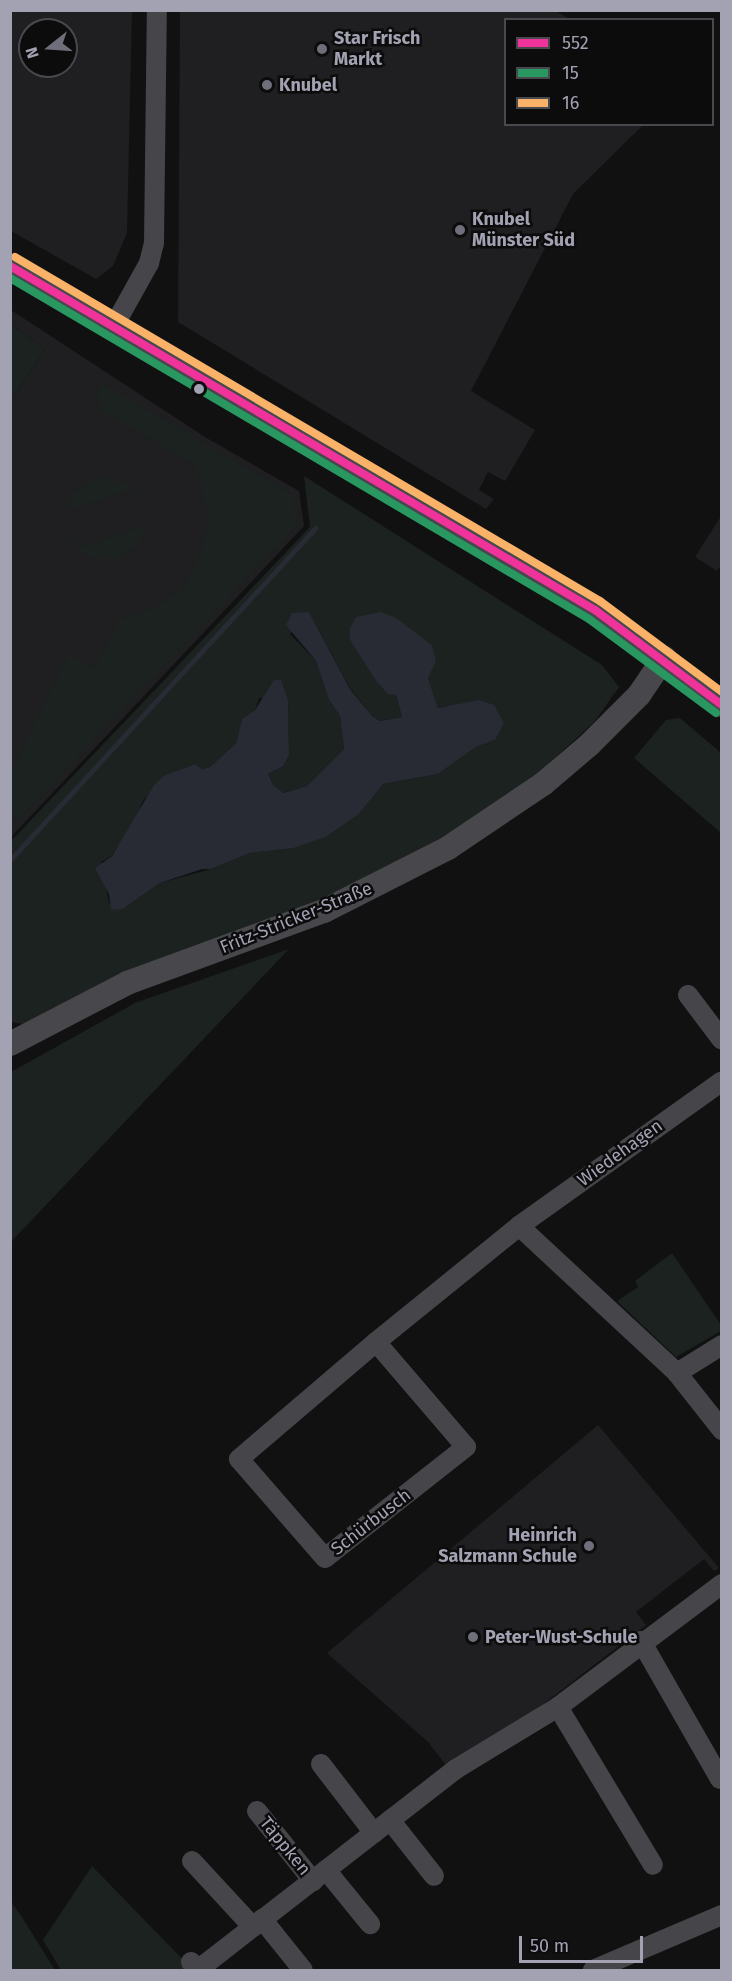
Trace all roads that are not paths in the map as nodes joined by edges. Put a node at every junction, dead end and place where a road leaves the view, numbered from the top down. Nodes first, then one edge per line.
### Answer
1 (157, 10) edge
2 (10, 266) edge
3 (114, 326) junction
4 (664, 658) junction
5 (722, 705) edge
6 (688, 996) dead end
7 (722, 1040) edge
8 (12, 1041) edge
9 (722, 1081) edge
10 (519, 1226) junction
11 (376, 1342) junction
12 (722, 1345) edge
13 (677, 1373) junction
14 (722, 1430) edge
15 (722, 1584) edge
16 (641, 1641) junction
17 (558, 1707) junction
18 (321, 1764) dead end
19 (720, 1779) edge
20 (257, 1811) dead end
21 (390, 1820) junction
22 (374, 1833) junction
23 (192, 1861) dead end
24 (653, 1865) dead end
25 (320, 1876) junction
26 (434, 1876) dead end
27 (722, 1916) edge
28 (257, 1923) junction
29 (370, 1924) dead end
30 (191, 1962) dead end
31 (303, 1971) edge
32 (593, 1971) edge

1 - 3 street
2 - 3 main road
3 - 4 main road
4 - 5 main road
4 - 8 main road, Fritz-Stricker-Straße
6 - 7 street
9 - 10 street, Wiedehagen
10 - 11 street, Schürbusch
10 - 13 street
11 - 11 street, Schürbusch
12 - 13 street
13 - 14 street
15 - 16 street
16 - 17 street
16 - 19 street
17 - 21 street, Täppken
17 - 24 street
18 - 22 street
20 - 25 street, Täppken
21 - 22 street, Täppken
21 - 26 street
22 - 25 street, Täppken
23 - 28 street
25 - 28 street, Täppken
25 - 29 street, Täppken
27 - 32 street
28 - 30 street, Täppken
28 - 31 street

